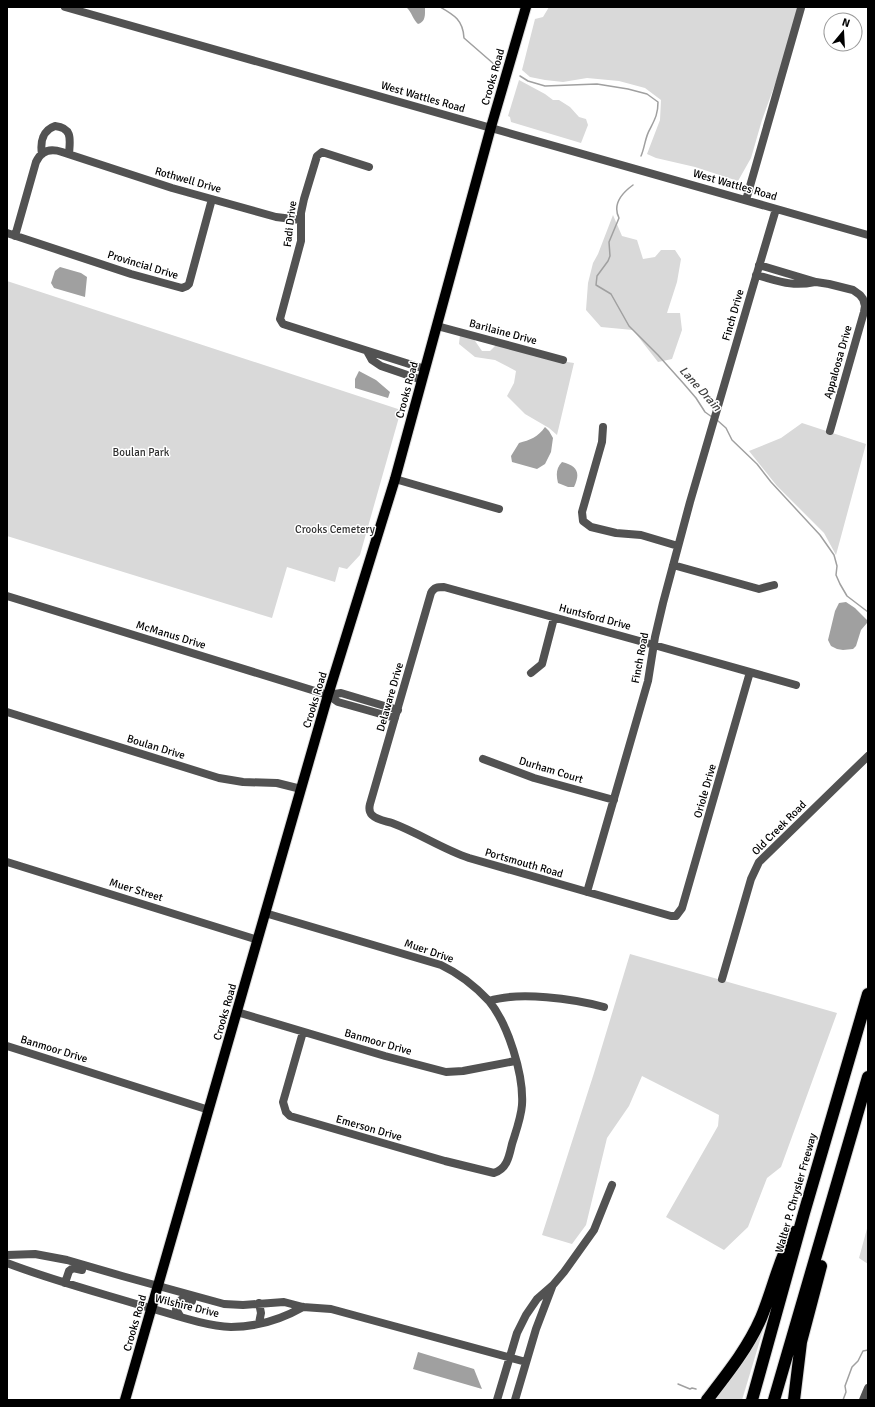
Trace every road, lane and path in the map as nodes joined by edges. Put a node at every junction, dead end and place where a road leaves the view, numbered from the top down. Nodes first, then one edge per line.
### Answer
1 (67, 7) edge
2 (526, 7) edge
3 (801, 8) edge
4 (80, 9) edge
5 (491, 128) junction
6 (42, 154) junction
7 (69, 154) junction
8 (369, 167) dead end
9 (212, 199) junction
10 (746, 200) junction
11 (776, 209) junction
12 (301, 220) junction
13 (11, 234) edge
14 (868, 235) edge
15 (759, 265) junction
16 (756, 275) junction
17 (816, 282) junction
18 (866, 298) edge
19 (437, 326) junction
20 (367, 351) junction
21 (563, 360) dead end
22 (424, 369) junction
23 (422, 380) junction
24 (603, 427) dead end
25 (712, 428) joint
26 (830, 431) dead end
27 (395, 479) junction
28 (499, 509) dead end
29 (678, 546) junction
30 (673, 565) junction
31 (774, 585) dead end
32 (435, 588) joint
33 (7, 596) edge
34 (554, 618) junction
35 (654, 645) junction
36 (750, 672) junction
37 (531, 673) dead end
38 (796, 685) dead end
39 (328, 695) junction
40 (398, 710) junction
41 (7, 712) edge
42 (395, 718) junction
43 (868, 756) edge
44 (483, 759) dead end
45 (301, 789) junction
46 (614, 800) junction
47 (370, 813) joint
48 (7, 862) edge
49 (587, 892) junction
50 (265, 913) junction
51 (678, 914) joint
52 (258, 940) junction
53 (722, 979) dead end
54 (868, 994) edge
55 (489, 1000) junction
56 (604, 1007) dead end
57 (237, 1012) junction
58 (303, 1032) junction
59 (7, 1046) edge
60 (515, 1061) junction
61 (868, 1076) edge
62 (209, 1110) junction
63 (512, 1144) joint
64 (612, 1184) dead end
65 (833, 1198) junction
66 (804, 1213) junction
67 (28, 1254) junction
68 (7, 1255) edge
69 (7, 1263) edge
70 (24, 1269) junction
71 (99, 1270) junction
72 (65, 1283) junction
73 (553, 1285) junction
74 (158, 1286) junction
75 (259, 1303) junction
76 (243, 1305) junction
77 (303, 1307) junction
78 (152, 1308) junction
79 (180, 1316) junction
80 (259, 1323) junction
81 (510, 1358) junction
82 (526, 1362) junction
83 (868, 1388) edge
84 (125, 1400) edge
85 (497, 1400) edge
86 (515, 1400) edge
87 (707, 1400) edge
88 (752, 1400) edge
89 (774, 1400) edge
90 (794, 1400) edge
91 (863, 1400) edge

1 - 4 street, West Wattles Road
2 - 5 main road, Crooks Road
3 - 10 street
4 - 5 street, West Wattles Road
5 - 10 street, West Wattles Road
5 - 19 main road, Crooks Road
6 - 7 street, Rothwell Drive
6 - 7 street
6 - 13 street
7 - 9 street, Rothwell Drive
8 - 12 street, Fadi Drive
9 - 12 street, Rothwell Drive
9 - 13 street, Provincial Drive
10 - 11 street, West Wattles Road
11 - 14 street, West Wattles Road
11 - 15 street, Finch Drive
12 - 20 street, Fadi Drive
15 - 16 street, Finch Drive
15 - 17 street
16 - 17 street
16 - 25 street, Finch Drive
17 - 18 street
18 - 26 street, Appaloosa Drive
19 - 21 street, Barilaine Drive
19 - 22 main road, Crooks Road
20 - 22 street
20 - 23 street
22 - 23 main road, Crooks Road
23 - 27 main road, Crooks Road
24 - 29 street
25 - 29 street, Finch Road
27 - 28 street
27 - 39 main road, Crooks Road
29 - 30 street, Finch Road
30 - 31 street
30 - 35 street, Finch Road
32 - 34 street, Huntsford Drive
32 - 40 street, Delaware Drive
33 - 39 street, McManus Drive
34 - 35 street, Huntsford Drive
34 - 37 street
35 - 36 street, Huntsford Drive
35 - 46 street, Finch Road
36 - 38 street, Huntsford Drive
36 - 51 street, Oriole Drive
39 - 40 street
39 - 42 street
39 - 45 main road, Crooks Road
40 - 42 street, Delaware Drive
41 - 45 street, Boulan Drive
42 - 47 street, Delaware Drive
43 - 53 street, Old Creek Road
44 - 46 street, Durham Court
45 - 50 main road, Crooks Road
46 - 49 street, Finch Road
47 - 49 street, Portsmouth Road
48 - 52 street, Muer Street
49 - 51 street, Portsmouth Road
50 - 52 main road, Crooks Road
50 - 55 street, Muer Drive
52 - 57 main road, Crooks Road
54 - 66 highway, Walter P. Chrysler Freeway
55 - 56 street
55 - 60 street, Muer Drive
57 - 58 street, Banmoor Drive
57 - 62 main road, Crooks Road
58 - 60 street, Banmoor Drive
58 - 63 street, Emerson Drive
59 - 62 street, Banmoor Drive
60 - 63 street, Muer Drive
61 - 65 highway
62 - 74 main road, Crooks Road
64 - 73 street
65 - 89 highway
65 - 90 highway
66 - 87 highway
66 - 88 highway, Walter P. Chrysler Freeway
67 - 68 street, Wilshire Drive
67 - 70 street
67 - 71 street, Wilshire Drive
69 - 70 street, Wilshire Drive
70 - 72 street, Wilshire Drive
71 - 72 street, Wilshire Drive
71 - 74 street, Wilshire Drive
72 - 78 street, Wilshire Drive
73 - 81 street
73 - 82 street
74 - 76 street, Wilshire Drive
74 - 78 main road, Crooks Road
75 - 76 street, Wilshire Drive
75 - 77 street, Wilshire Drive
75 - 80 street
76 - 79 street
77 - 80 street, Wilshire Drive
77 - 81 street, Wilshire Drive
78 - 79 street, Wilshire Drive
78 - 84 main road, Crooks Road
79 - 80 street, Wilshire Drive
81 - 82 street, Wilshire Drive
81 - 85 street
82 - 86 street
83 - 91 street

